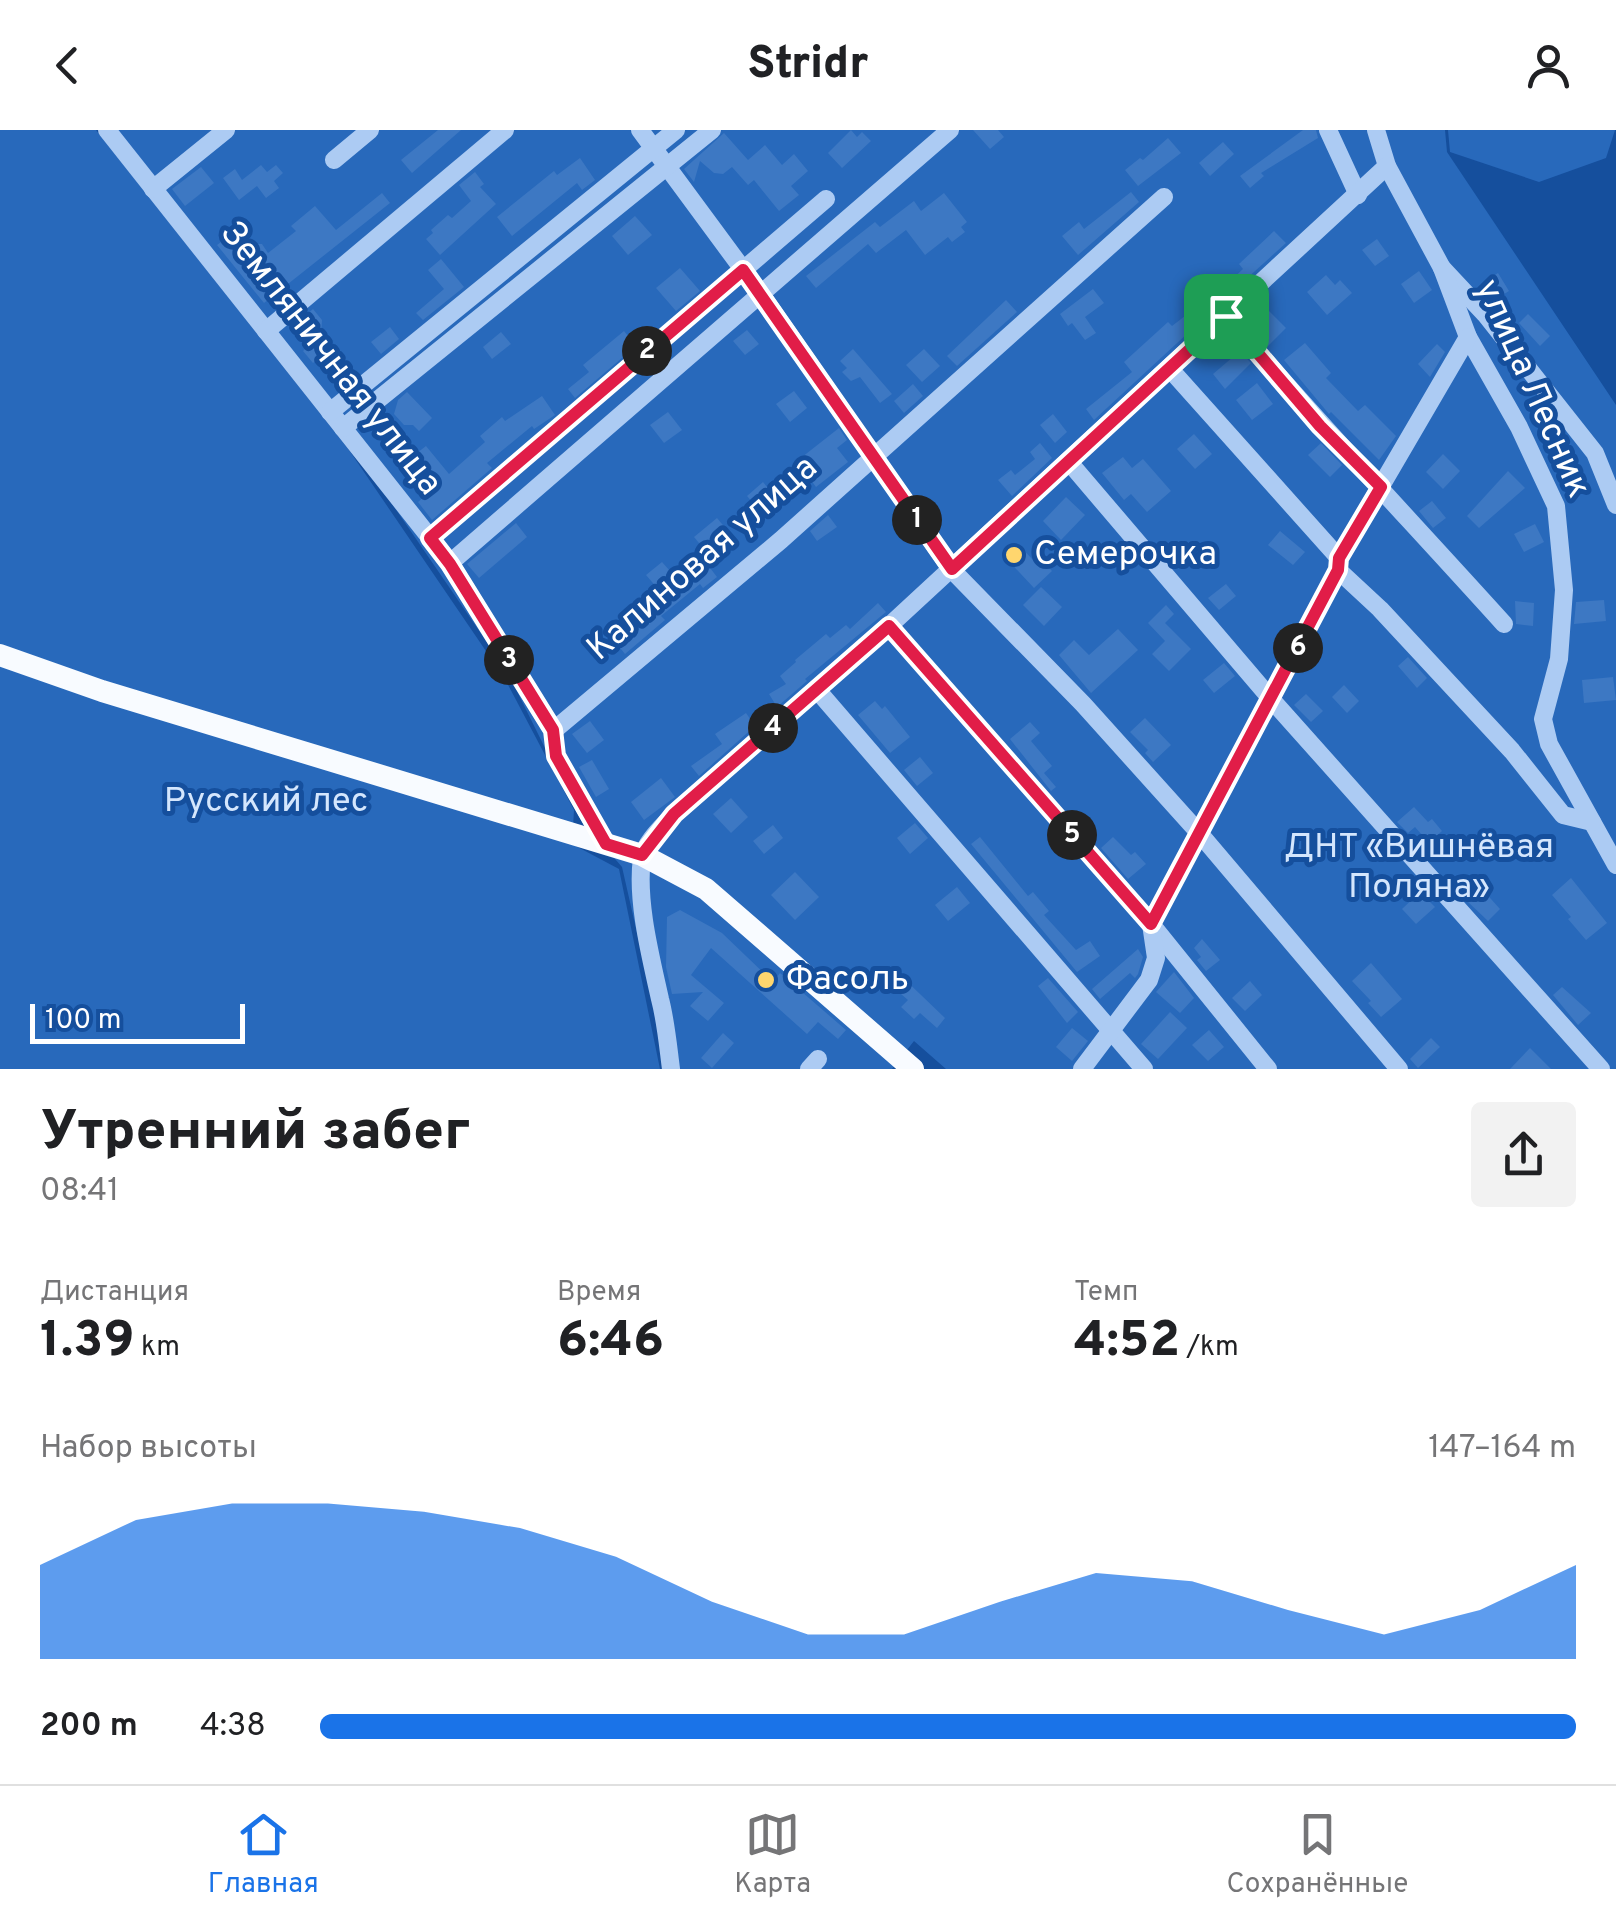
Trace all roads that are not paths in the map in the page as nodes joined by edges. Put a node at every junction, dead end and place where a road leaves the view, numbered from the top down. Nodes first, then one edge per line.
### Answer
1 (107, 130) edge
2 (226, 130) edge
3 (370, 130) edge
4 (505, 130) edge
5 (640, 130) edge
6 (676, 130) edge
7 (712, 130) edge
8 (950, 130) edge
9 (1328, 130) edge
10 (1376, 130) edge
11 (654, 149) junction
12 (334, 160) dead end
13 (1387, 166) junction
14 (668, 168) junction
15 (153, 188) junction
16 (1358, 195) junction
17 (1164, 197) dead end
18 (826, 199) dead end
19 (1442, 268) junction
20 (743, 270) junction
21 (761, 294) junction
22 (1226, 316) junction
23 (266, 330) junction
24 (1468, 338) junction
25 (1170, 369) junction
26 (330, 412) junction
27 (343, 428) junction
28 (872, 455) junction
29 (1069, 462) junction
30 (1381, 487) junction
31 (1616, 505) edge
32 (430, 538) junction
33 (450, 564) junction
34 (1339, 564) junction
35 (952, 569) junction
36 (1504, 624) dead end
37 (889, 626) junction
38 (0, 656) edge
39 (818, 690) junction
40 (1271, 699) junction
41 (553, 730) junction
42 (1592, 822) junction
43 (1200, 834) junction
44 (606, 844) junction
45 (642, 855) junction
46 (1616, 866) edge
47 (1151, 924) junction
48 (1112, 1032) junction
49 (672, 1069) edge
50 (914, 1069) edge
51 (1082, 1069) edge
52 (1144, 1069) edge
53 (1268, 1069) edge
54 (1399, 1069) edge
55 (1601, 1069) edge

1 - 15 street, Земляничная улица
2 - 15 street
3 - 12 street
4 - 23 street
5 - 11 street
6 - 11 street
7 - 14 street
8 - 21 street
9 - 16 street
10 - 13 street
11 - 14 street
11 - 26 street
13 - 16 street
13 - 19 street
14 - 20 street
14 - 27 street
15 - 23 street, Земляничная улица
16 - 22 street
17 - 28 street, Калиновая улица
18 - 20 street
19 - 24 street, улица Лесник
19 - 31 street
20 - 21 street
20 - 32 street
21 - 28 street
21 - 33 street
22 - 25 street
22 - 30 street
23 - 26 street, Земляничная улица
24 - 30 street
24 - 42 street, улица Лесник
25 - 29 street
25 - 34 street
26 - 27 street, Земляничная улица
27 - 32 street, Земляничная улица
28 - 35 street
28 - 41 street, Калиновая улица
29 - 35 street
29 - 40 street
30 - 34 street
30 - 36 street
32 - 33 street, Земляничная улица
33 - 41 street, Земляничная улица
34 - 40 street
34 - 42 street
35 - 37 street
35 - 43 street
37 - 39 street
37 - 47 street
38 - 44 main road
39 - 45 street
39 - 48 street
40 - 43 street
40 - 55 street
41 - 44 street, Земляничная улица
42 - 46 street, улица Лесник
43 - 47 street
43 - 54 street
44 - 45 main road
45 - 49 street
45 - 50 main road
47 - 48 street
47 - 53 street
48 - 51 street
48 - 52 street

